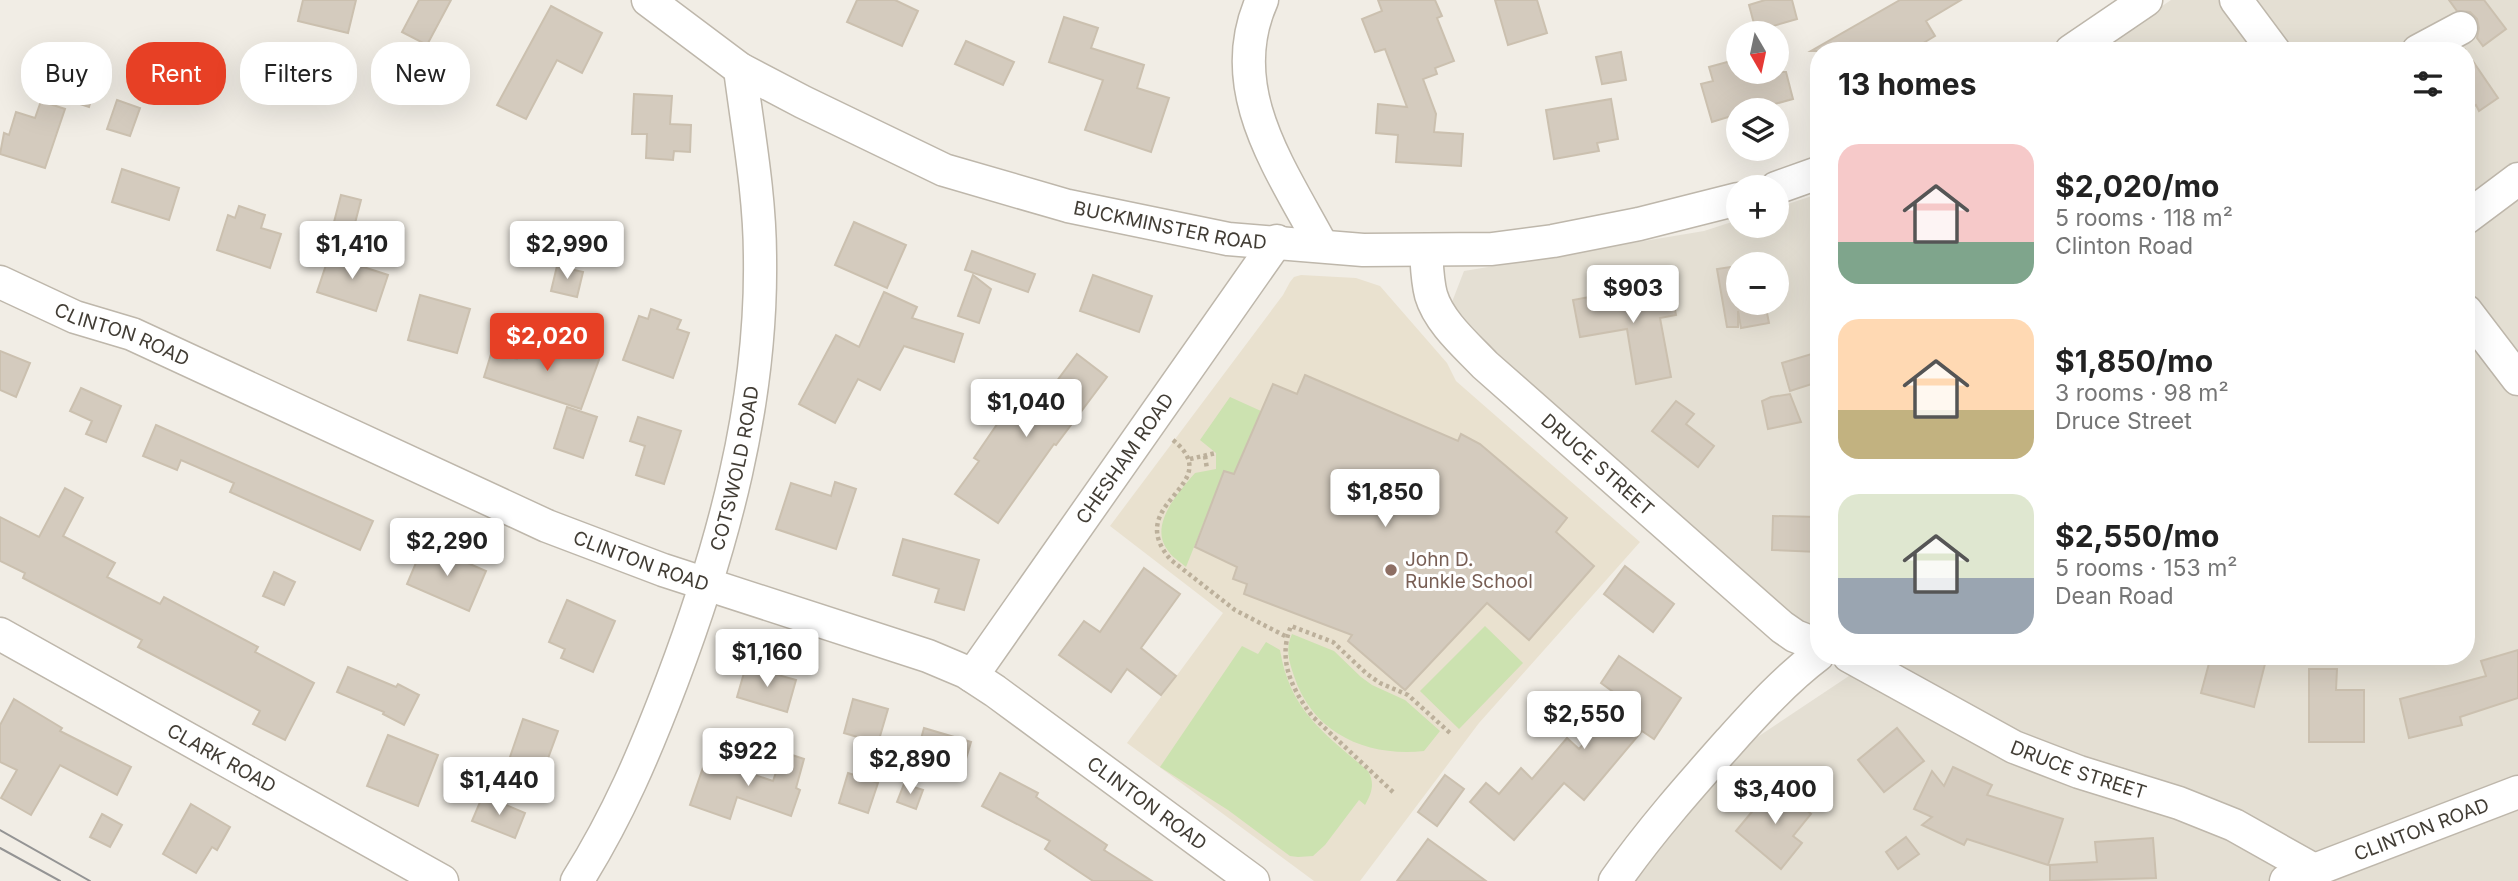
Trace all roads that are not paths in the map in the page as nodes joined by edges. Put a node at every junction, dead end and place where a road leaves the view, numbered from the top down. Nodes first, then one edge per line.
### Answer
1 (648, 0) edge
2 (1262, 0) edge
3 (2146, 0) edge
4 (2236, 0) edge
5 (2461, 28) dead end
6 (2084, 42) edge
7 (2267, 42) edge
8 (2435, 42) edge
9 (740, 69) junction
10 (1810, 176) edge
11 (2518, 179) edge
12 (1789, 183) edge
13 (1726, 203) edge
14 (2475, 211) edge
15 (1278, 242) junction
16 (1322, 246) junction
17 (1426, 250) junction
18 (0, 282) edge
19 (2475, 322) edge
20 (2518, 379) edge
21 (706, 585) junction
22 (0, 634) edge
23 (1810, 642) edge
24 (1810, 662) edge
25 (1865, 665) edge
26 (972, 676) junction
27 (2518, 792) edge
28 (2300, 876) edge
29 (442, 881) edge
30 (577, 881) edge
31 (1253, 881) edge
32 (1615, 881) edge

1 - 9 street, BUCKMINSTER ROAD
2 - 16 street
3 - 6 street
4 - 7 street
5 - 8 street
9 - 15 street, BUCKMINSTER ROAD
9 - 21 street, COTSWOLD ROAD
10 - 12 street
11 - 14 street
13 - 17 street, BUCKMINSTER ROAD
15 - 16 street, BUCKMINSTER ROAD
15 - 26 street, CHESHAM ROAD
16 - 17 street, BUCKMINSTER ROAD
17 - 23 street, DRUCE STREET
18 - 21 street, CLINTON ROAD
19 - 20 street
21 - 26 street, CLINTON ROAD
21 - 30 street, COTSWOLD ROAD
22 - 29 street, CLARK ROAD
24 - 32 street
25 - 28 street, DRUCE STREET
26 - 31 street, CLINTON ROAD
27 - 28 street, CLINTON ROAD

